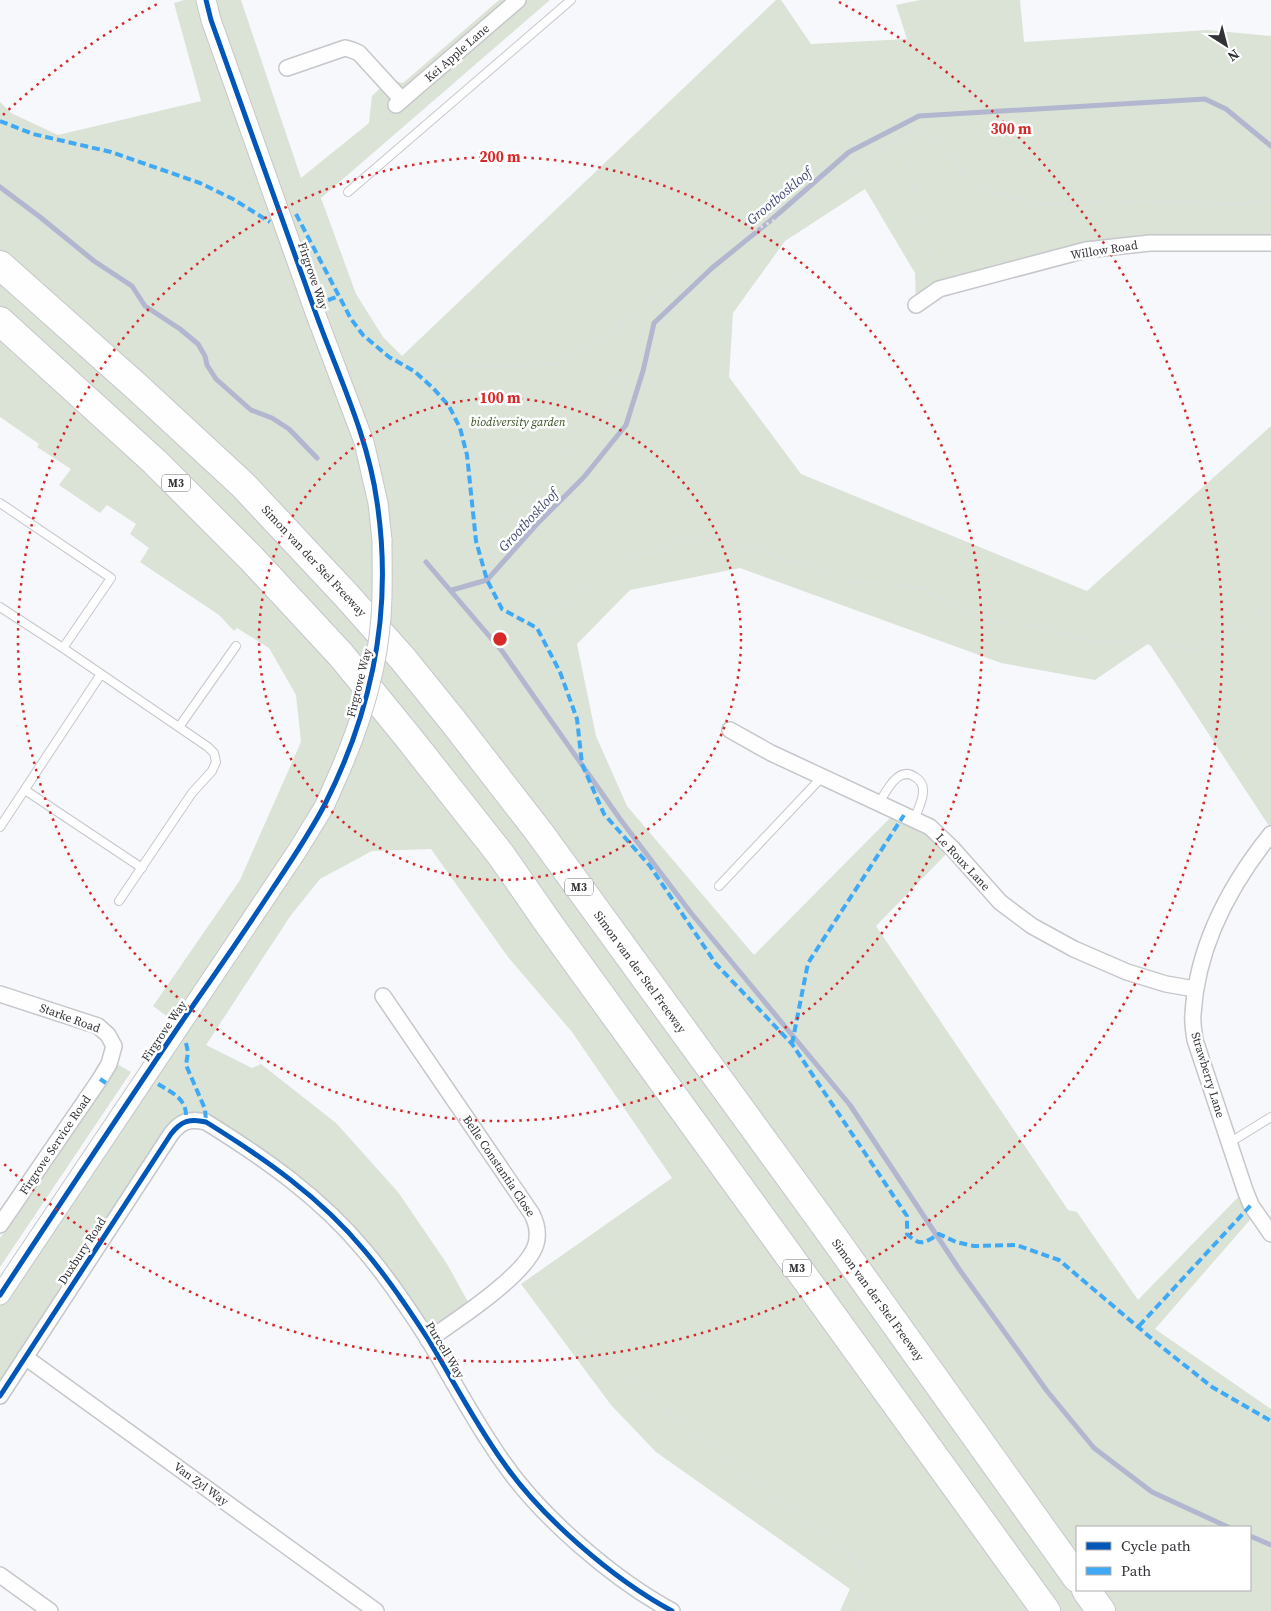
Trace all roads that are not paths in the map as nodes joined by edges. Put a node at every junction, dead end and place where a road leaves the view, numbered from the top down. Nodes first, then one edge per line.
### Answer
1 (206, 0) edge
2 (518, 0) edge
3 (571, 0) edge
4 (287, 68) dead end
5 (348, 192) dead end
6 (1271, 243) edge
7 (0, 265) edge
8 (916, 304) dead end
9 (0, 321) edge
10 (0, 503) edge
11 (0, 607) edge
12 (236, 646) dead end
13 (64, 648) junction
14 (101, 674) junction
15 (179, 728) junction
16 (730, 730) dead end
17 (822, 777) junction
18 (25, 790) junction
19 (879, 804) junction
20 (914, 820) junction
21 (0, 828) edge
22 (1271, 834) edge
23 (142, 868) junction
24 (719, 886) dead end
25 (119, 901) dead end
26 (1195, 990) junction
27 (0, 994) edge
28 (384, 996) dead end
29 (109, 1064) joint
30 (1271, 1117) edge
31 (186, 1121) joint
32 (1229, 1142) junction
33 (0, 1225) edge
34 (1271, 1234) edge
35 (0, 1295) edge
36 (428, 1340) junction
37 (25, 1357) junction
38 (0, 1396) edge
39 (0, 1575) edge
40 (1076, 1577) edge
41 (1087, 1591) edge
42 (666, 1610) edge
43 (50, 1611) edge
44 (376, 1611) edge
45 (1046, 1611) edge
46 (1101, 1611) edge

1 - 35 street, Firgrove Way, bridge
2 - 4 street, Kei Apple Lane
3 - 5 lane
6 - 8 street, Willow Road
7 - 40 highway, Simon van der Stel Freeway / M3
9 - 45 highway, M3
10 - 13 lane
11 - 13 lane
12 - 15 lane
13 - 14 lane
14 - 15 lane
14 - 18 lane
15 - 23 lane
16 - 17 street, Le Roux Lane
17 - 19 street, Le Roux Lane
17 - 24 lane
18 - 21 lane
18 - 23 lane
19 - 20 street, Le Roux Lane
19 - 20 lane
20 - 26 street, Le Roux Lane
22 - 26 street, Strawberry Lane
23 - 25 lane
26 - 32 street, Strawberry Lane
27 - 29 street, Starke Road
28 - 36 street, Belle Constantia Close
29 - 33 street, Firgrove Service Road
30 - 32 lane
31 - 36 street, Purcell Way
31 - 37 street, Duxbury Road
32 - 34 street, Strawberry Lane
36 - 42 street, Purcell Way
37 - 38 street, Duxbury Road
37 - 44 street, Van Zyl Way
39 - 43 street
41 - 46 highway

